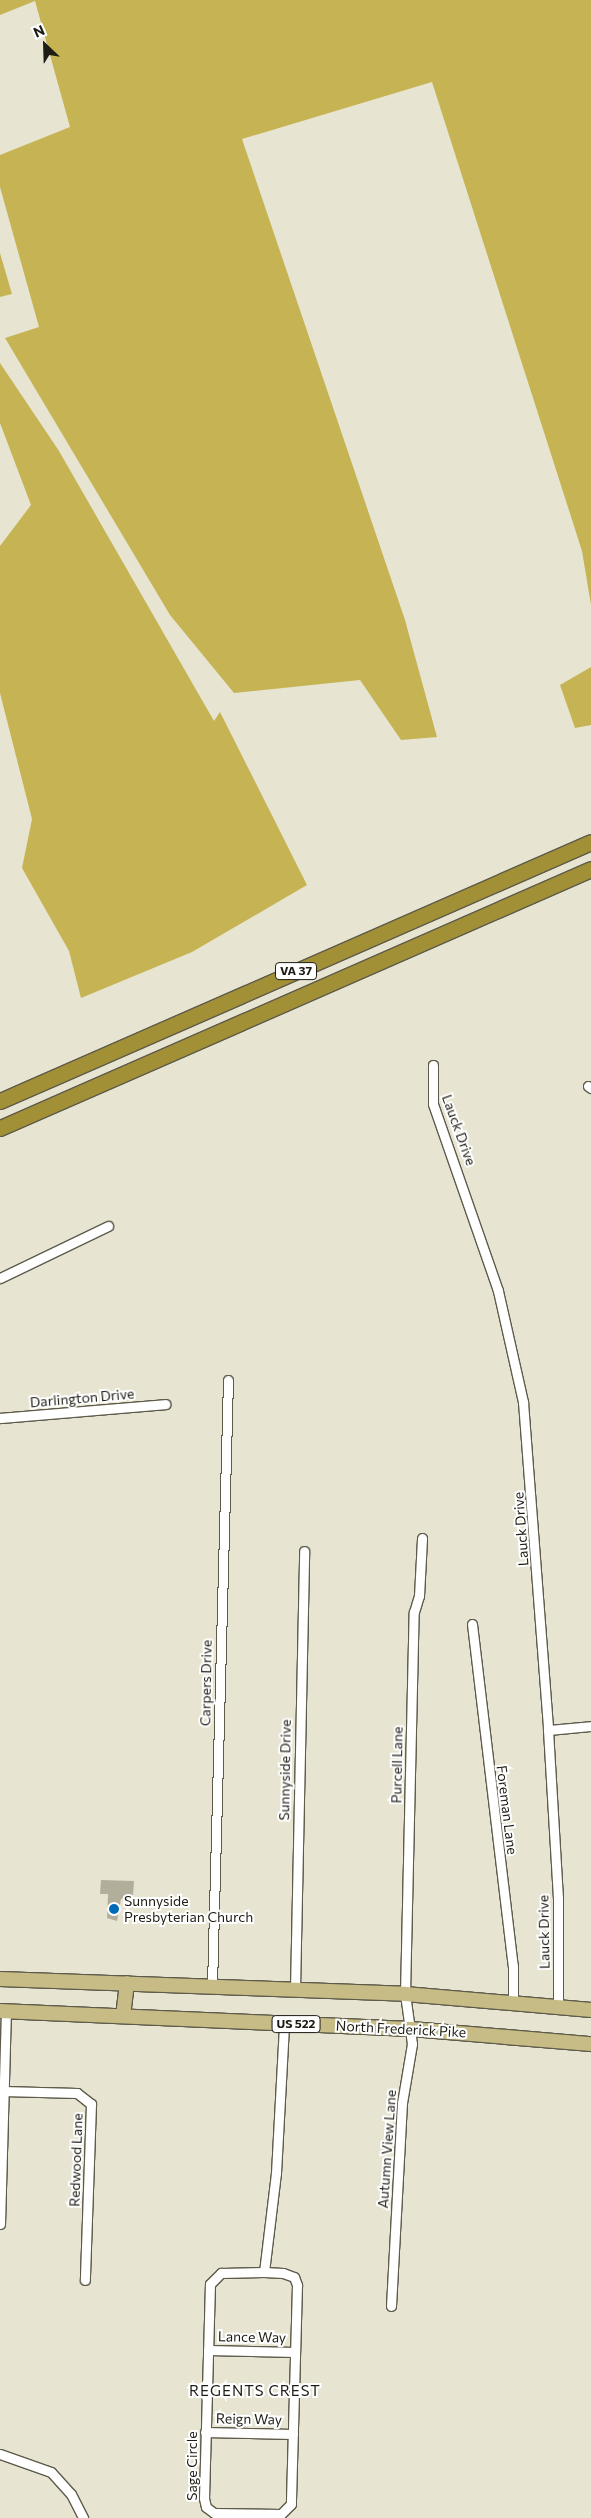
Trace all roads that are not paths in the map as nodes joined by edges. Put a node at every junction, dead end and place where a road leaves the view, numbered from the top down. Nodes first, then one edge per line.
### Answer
1 (591, 842) edge
2 (591, 870) edge
3 (433, 1065) dead end
4 (0, 1101) edge
5 (0, 1128) edge
6 (108, 1226) dead end
7 (0, 1278) edge
8 (228, 1380) dead end
9 (165, 1404) dead end
10 (0, 1418) edge
11 (422, 1538) dead end
12 (304, 1551) dead end
13 (472, 1624) dead end
14 (591, 1726) edge
15 (548, 1730) junction
16 (0, 1979) edge
17 (127, 1983) junction
18 (212, 1986) junction
19 (295, 1990) junction
20 (406, 1994) junction
21 (514, 2001) junction
22 (558, 2005) junction
23 (591, 2010) edge
24 (3, 2011) edge
25 (123, 2016) junction
26 (284, 2023) junction
27 (410, 2029) junction
28 (591, 2044) edge
29 (4, 2091) junction
30 (0, 2224) edge
31 (264, 2272) junction
32 (85, 2280) dead end
33 (391, 2306) dead end
34 (208, 2350) junction
35 (296, 2352) junction
36 (206, 2432) junction
37 (293, 2434) junction
38 (0, 2454) edge
39 (83, 2518) edge

1 - 4 highway, VA 37
2 - 5 highway, VA 37
3 - 15 street, Lauck Drive
6 - 7 street
8 - 18 street, Carpers Drive
9 - 10 street, Darlington Drive
11 - 20 street, Purcell Lane
12 - 19 street, Sunnyside Drive
13 - 21 street, Foreman Lane
14 - 15 street
15 - 22 street, Lauck Drive
16 - 17 main road
17 - 18 main road
17 - 25 main road
18 - 19 main road
19 - 20 main road
20 - 21 main road
20 - 27 street, Autumn View Lane
21 - 22 main road
22 - 23 main road
24 - 25 main road, North Frederick Pike / US 522
24 - 29 street
25 - 26 main road, North Frederick Pike / US 522
26 - 27 main road, North Frederick Pike / US 522
26 - 31 street
27 - 28 main road, North Frederick Pike / US 522
27 - 33 street, Autumn View Lane
29 - 30 street
29 - 32 street, Redwood Lane
31 - 34 street, Sage Circle
31 - 35 street, Sage Circle
34 - 35 street, Lance Way
34 - 36 street, Sage Circle
35 - 37 street, Sage Circle
36 - 37 street, Reign Way
36 - 37 street, Sage Circle
38 - 39 street

